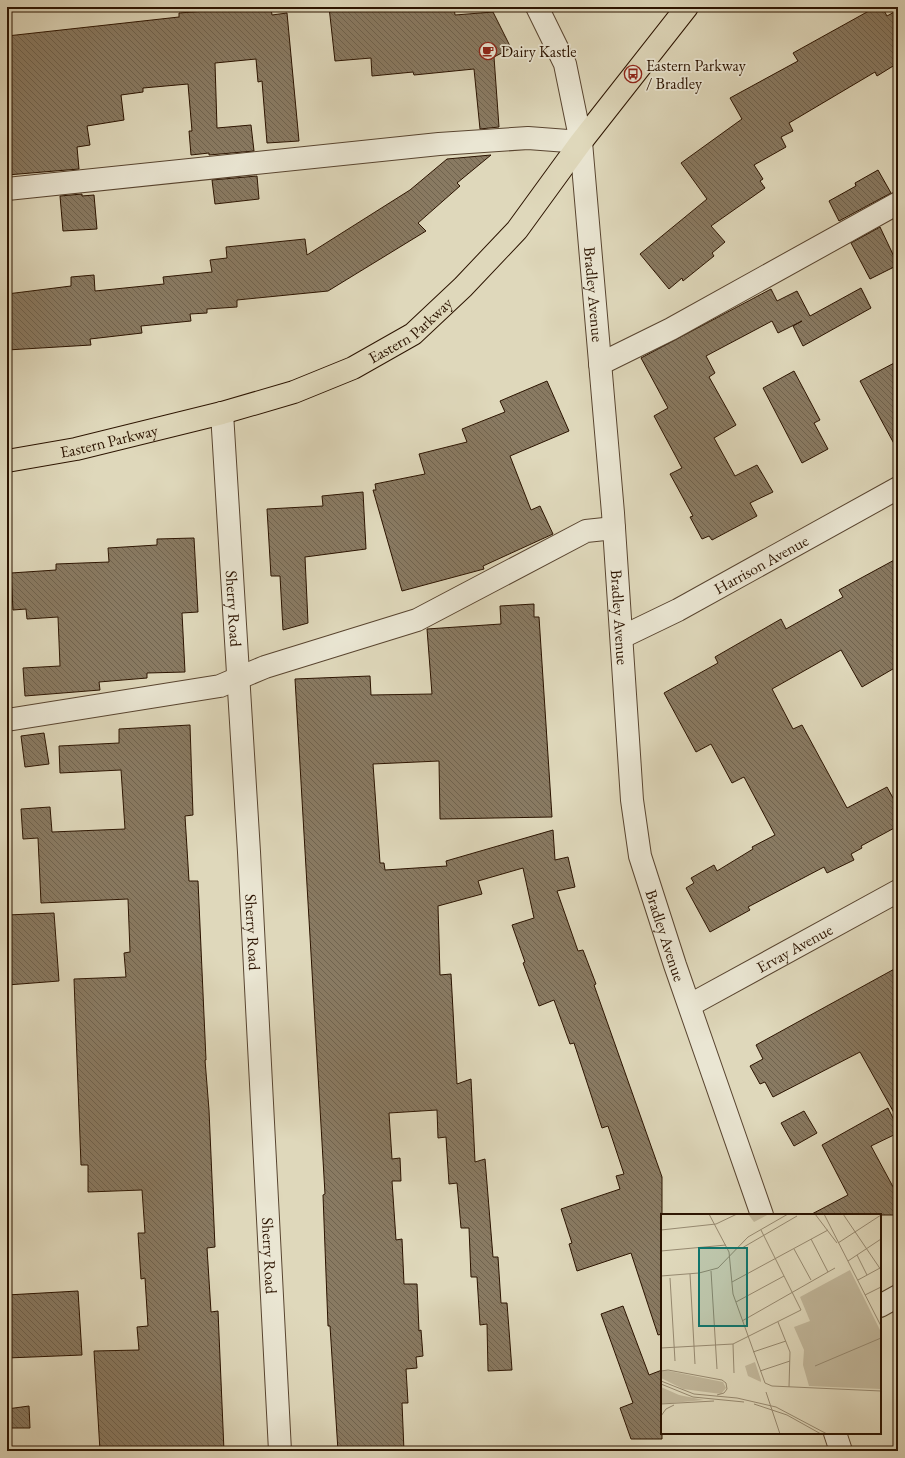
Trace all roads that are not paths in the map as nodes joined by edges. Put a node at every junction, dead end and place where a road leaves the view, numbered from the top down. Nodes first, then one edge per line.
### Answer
1 (537, 7) edge
2 (687, 7) edge
3 (581, 142) junction
4 (7, 189) edge
5 (898, 203) edge
6 (600, 364) junction
7 (222, 413) junction
8 (7, 461) edge
9 (898, 488) edge
10 (614, 528) junction
11 (622, 636) junction
12 (238, 678) junction
13 (7, 720) edge
14 (898, 891) edge
15 (690, 1005) junction
16 (762, 1214) edge
17 (898, 1296) edge
18 (881, 1305) edge
19 (835, 1434) edge
20 (280, 1451) edge
21 (841, 1451) edge

1 - 3 street, Bradley Avenue
2 - 3 main road, Eastern Parkway
3 - 4 street
3 - 6 street, Bradley Avenue
3 - 7 main road, Eastern Parkway
5 - 6 street
6 - 10 street, Bradley Avenue
7 - 8 main road, Eastern Parkway
7 - 12 street, Sherry Road
9 - 11 street, Harrison Avenue
10 - 11 street, Bradley Avenue
10 - 12 street
11 - 15 street, Bradley Avenue
12 - 13 street
12 - 20 street, Sherry Road
14 - 15 street, Ervay Avenue
15 - 16 street, Bradley Avenue
17 - 18 street
19 - 21 street

